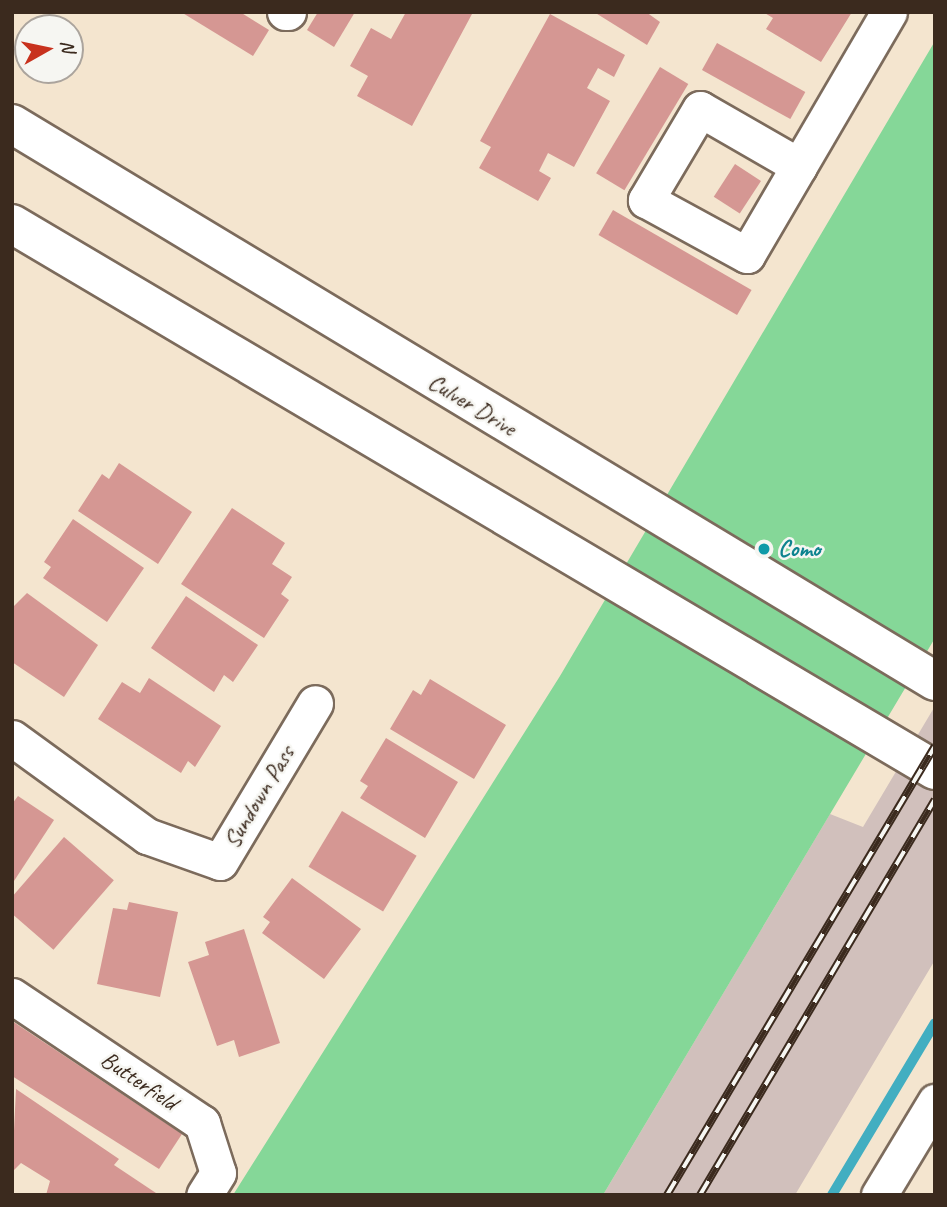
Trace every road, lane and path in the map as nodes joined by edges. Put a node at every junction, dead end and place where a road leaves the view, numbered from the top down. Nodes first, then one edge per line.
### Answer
1 (889, 12) edge
2 (12, 124) edge
3 (799, 166) dead end
4 (12, 224) edge
5 (935, 681) edge
6 (315, 703) dead end
7 (12, 738) edge
8 (935, 770) edge
9 (12, 996) edge
10 (935, 1102) edge
11 (204, 1195) edge
12 (879, 1195) edge

1 - 3 street
2 - 5 main road, Culver Drive
4 - 8 main road
6 - 7 street, Sundown Pass
9 - 11 street, Butterfield
10 - 12 street

